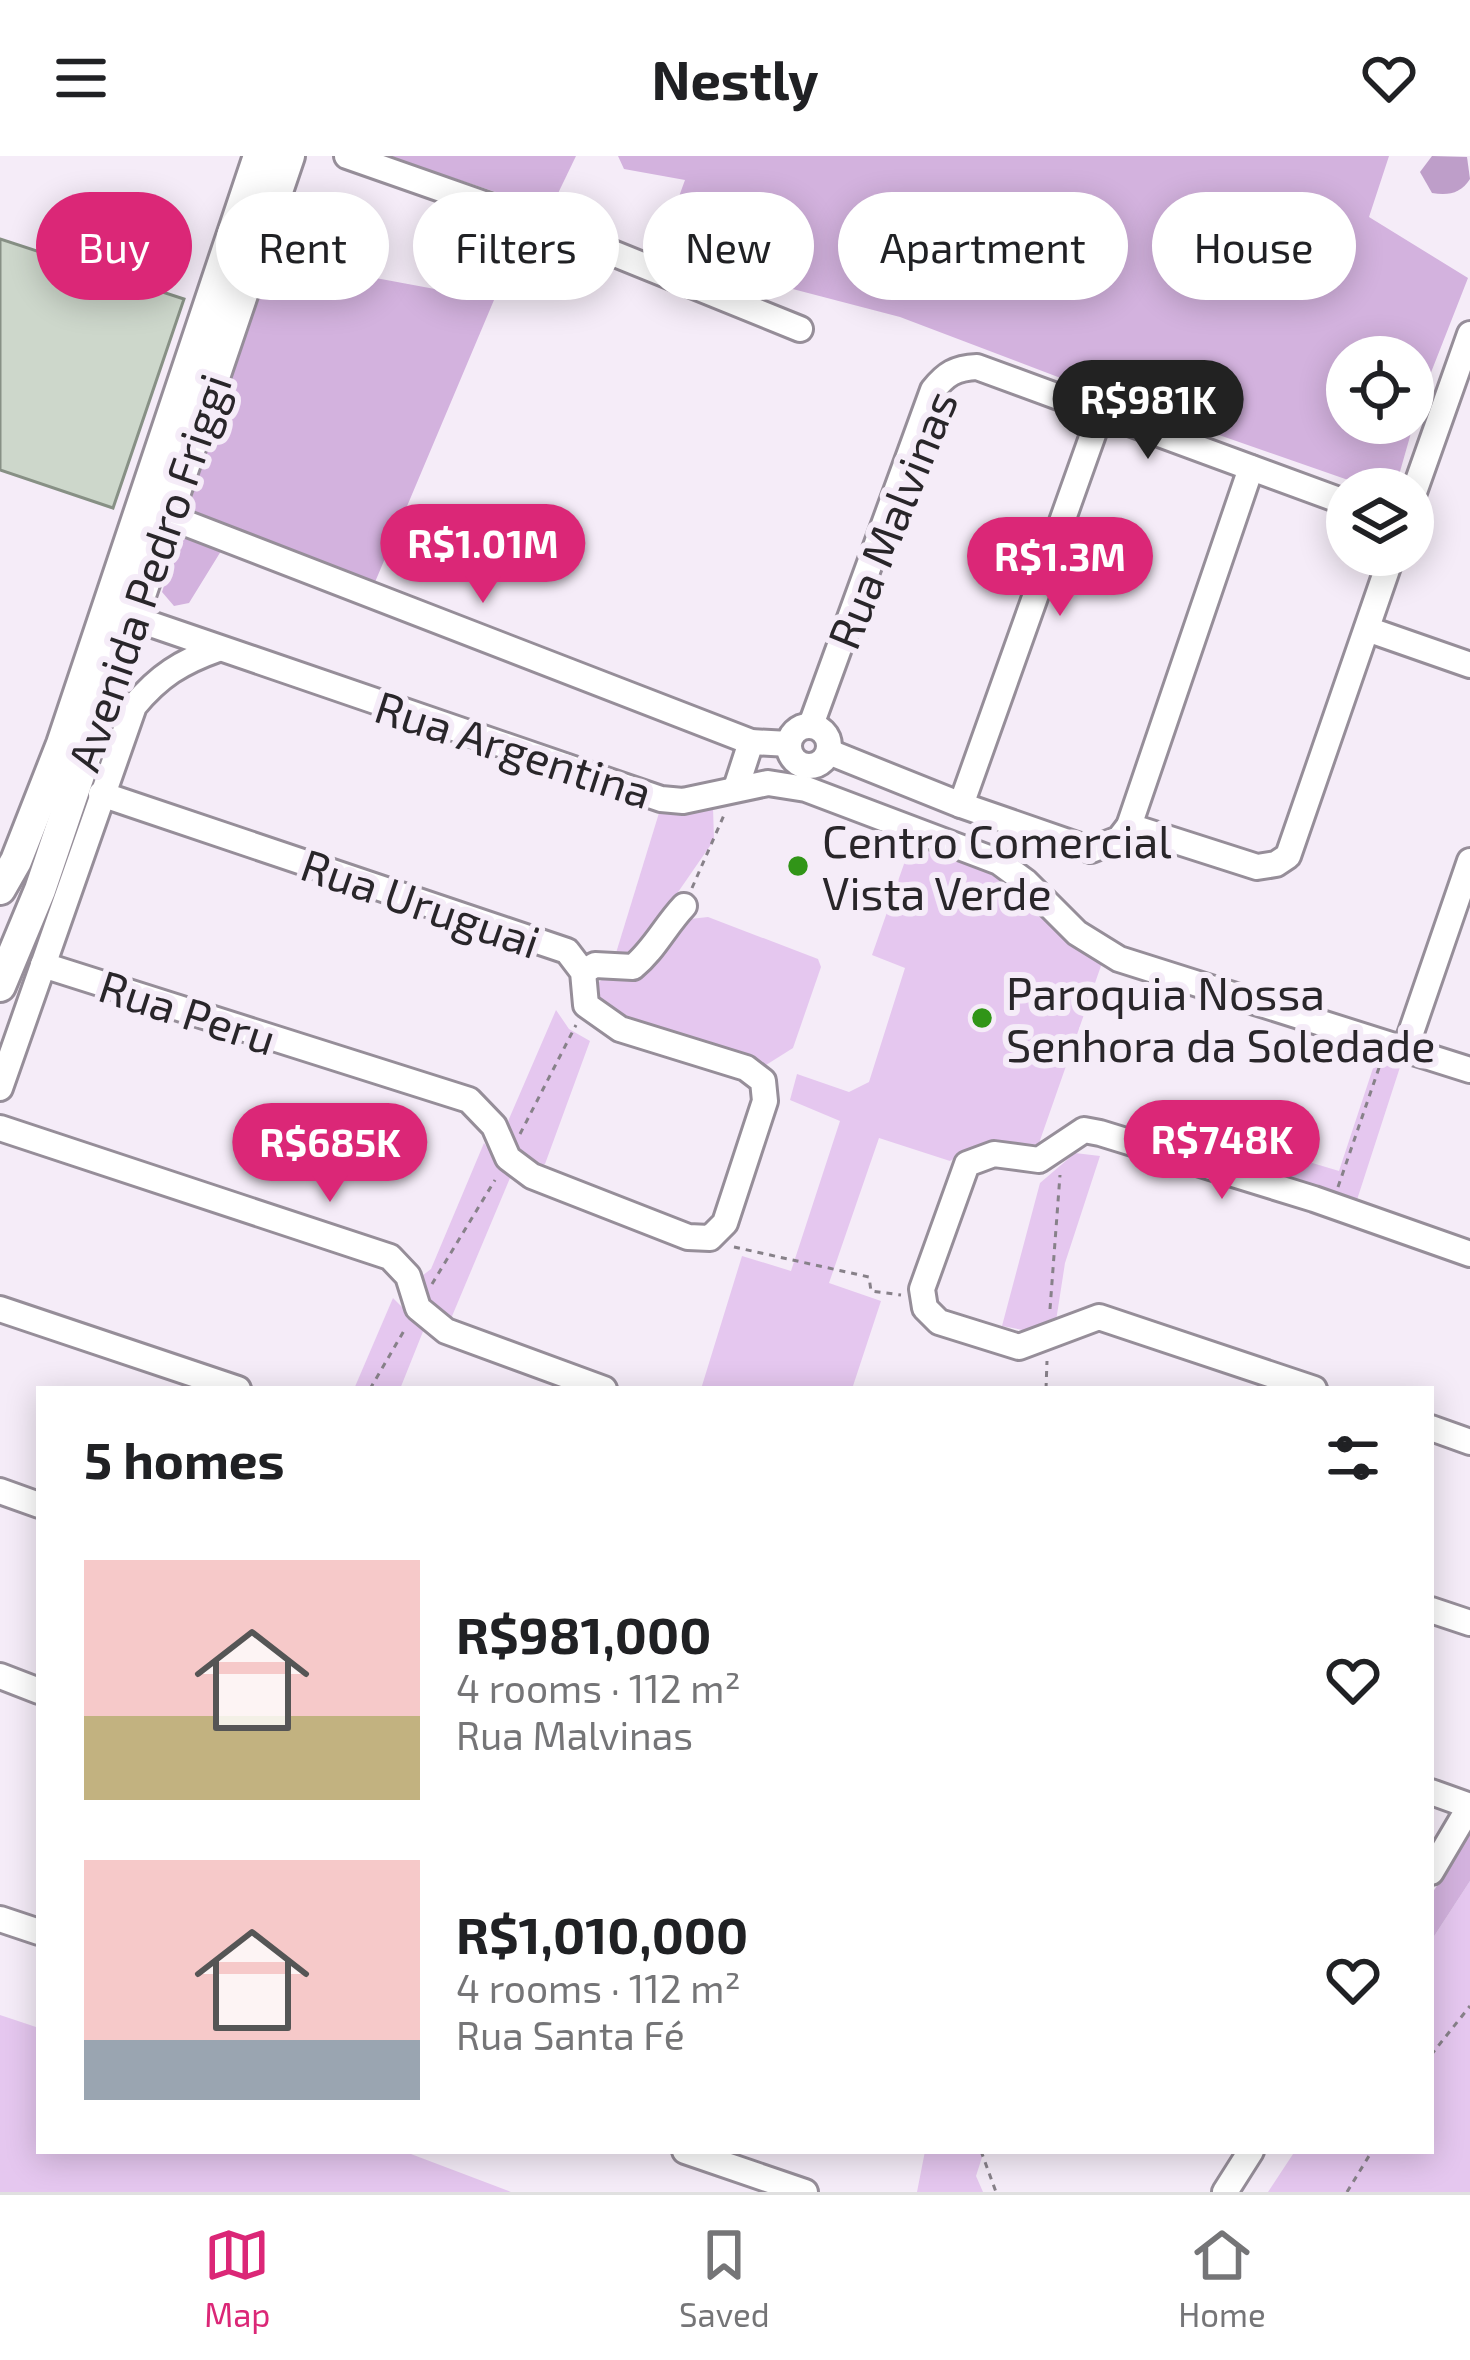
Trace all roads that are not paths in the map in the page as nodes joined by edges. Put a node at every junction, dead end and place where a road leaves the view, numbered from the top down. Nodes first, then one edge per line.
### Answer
1 (259, 156) edge
2 (290, 156) edge
3 (347, 156) edge
4 (800, 329) dead end
5 (1470, 334) edge
6 (1463, 378) edge
7 (1102, 412) junction
8 (1251, 468) junction
9 (1425, 468) edge
10 (1326, 495) edge
11 (167, 516) junction
12 (1385, 576) edge
13 (133, 618) junction
14 (1367, 629) junction
15 (218, 649) junction
16 (1470, 665) edge
17 (812, 725) junction
18 (752, 742) junction
19 (789, 744) junction
20 (814, 769) junction
21 (736, 788) junction
22 (101, 794) junction
23 (961, 806) junction
24 (1129, 826) junction
25 (8, 858) edge
26 (1470, 861) edge
27 (0, 890) edge
28 (40, 890) junction
29 (684, 906) road end
30 (57, 924) junction
31 (43, 965) junction
32 (583, 972) junction
33 (0, 986) edge
34 (1397, 1044) junction
35 (1470, 1070) edge
36 (0, 1088) edge
37 (0, 1127) edge
38 (710, 1238) joint
39 (1470, 1254) edge
40 (0, 1309) edge
41 (229, 1386) edge
42 (596, 1386) edge
43 (1305, 1386) edge
44 (1434, 1430) edge
45 (1470, 1442) edge
46 (0, 1491) edge
47 (36, 1504) edge
48 (1434, 1611) edge
49 (1470, 1623) edge
50 (0, 1676) edge
51 (36, 1690) edge
52 (1434, 1793) edge
53 (1470, 1806) edge
54 (1434, 1867) edge
55 (0, 1919) edge
56 (36, 1931) edge
57 (694, 2154) edge
58 (1249, 2154) edge
59 (806, 2192) edge
60 (1225, 2192) edge

1 - 25 main road, Avenida Pedro Friggi
2 - 11 main road, Avenida Pedro Friggi
3 - 4 street
5 - 6 street
6 - 9 street
7 - 8 street, Rua Malvinas
7 - 17 street, Rua Malvinas
7 - 23 street
8 - 10 street, Rua Malvinas
8 - 24 street
11 - 13 main road, Avenida Pedro Friggi
11 - 18 street
12 - 14 street
13 - 15 street, Rua Argentina
13 - 28 main road, Avenida Pedro Friggi
14 - 16 street
14 - 24 street
15 - 21 street, Rua Argentina
15 - 22 street
17 - 19 street
17 - 20 street
18 - 19 street
18 - 21 street
19 - 20 street
20 - 21 street, Rua Argentina
20 - 23 street
20 - 34 street, Rua Argentina
22 - 30 street
22 - 32 street, Rua Uruguai
23 - 24 street
25 - 27 main road, Avenida Pedro Friggi
26 - 34 street
28 - 30 main road
28 - 33 main road, Avenida Pedro Friggi
29 - 32 street
30 - 31 street
31 - 36 street
31 - 38 street, Rua Peru
32 - 38 street, Rua Uruguai
34 - 35 street, Rua Argentina
37 - 42 street
39 - 43 street
40 - 41 street
44 - 45 street
46 - 47 street
48 - 49 street
50 - 51 street
52 - 53 street
53 - 54 street
55 - 56 street
57 - 59 street
58 - 60 street

